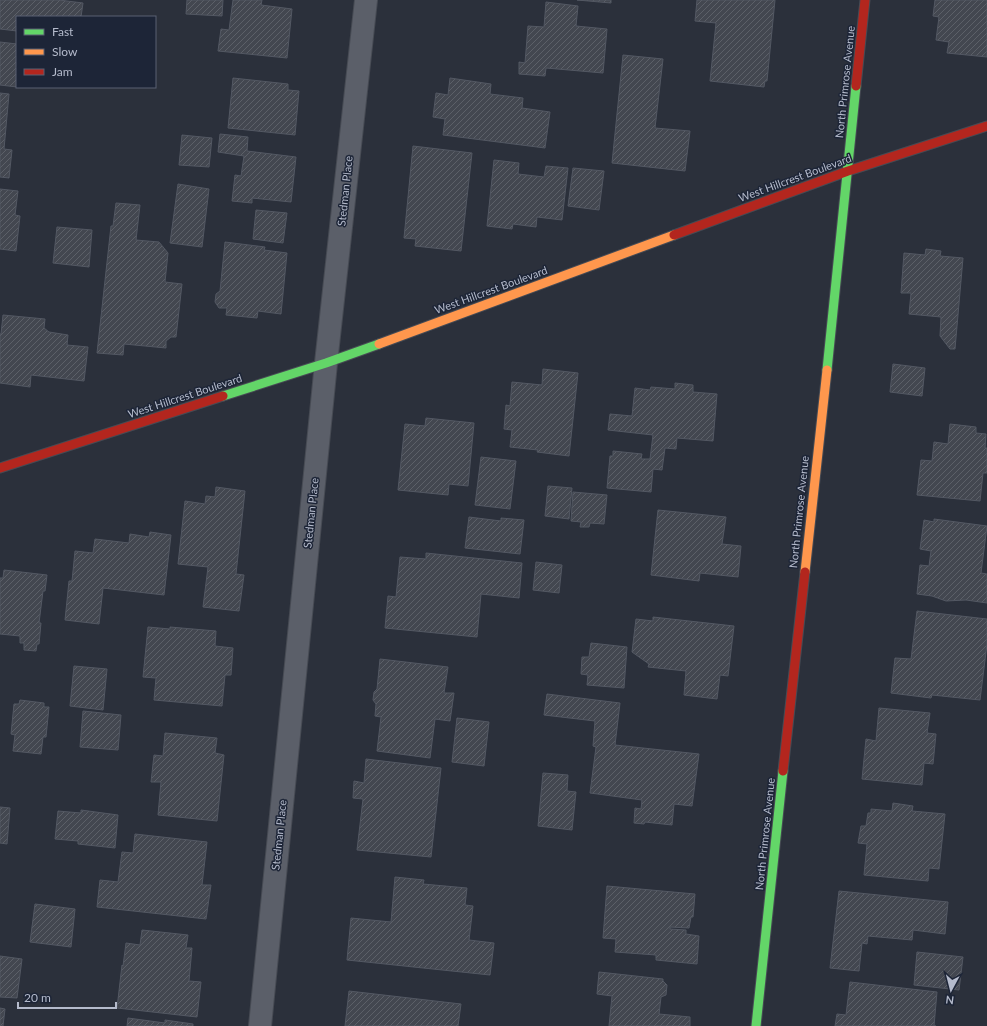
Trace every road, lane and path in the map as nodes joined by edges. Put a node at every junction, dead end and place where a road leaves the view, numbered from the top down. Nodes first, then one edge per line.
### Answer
1 (366, 0) edge
2 (865, 0) edge
3 (987, 126) edge
4 (848, 171) junction
5 (326, 363) junction
6 (0, 468) edge
7 (260, 1026) edge
8 (756, 1026) edge

1 - 5 street, Stedman Place
2 - 4 street, North Primrose Avenue
3 - 4 street, West Hillcrest Boulevard
4 - 5 street, West Hillcrest Boulevard
4 - 8 street, North Primrose Avenue
5 - 6 street, West Hillcrest Boulevard
5 - 7 street, Stedman Place

